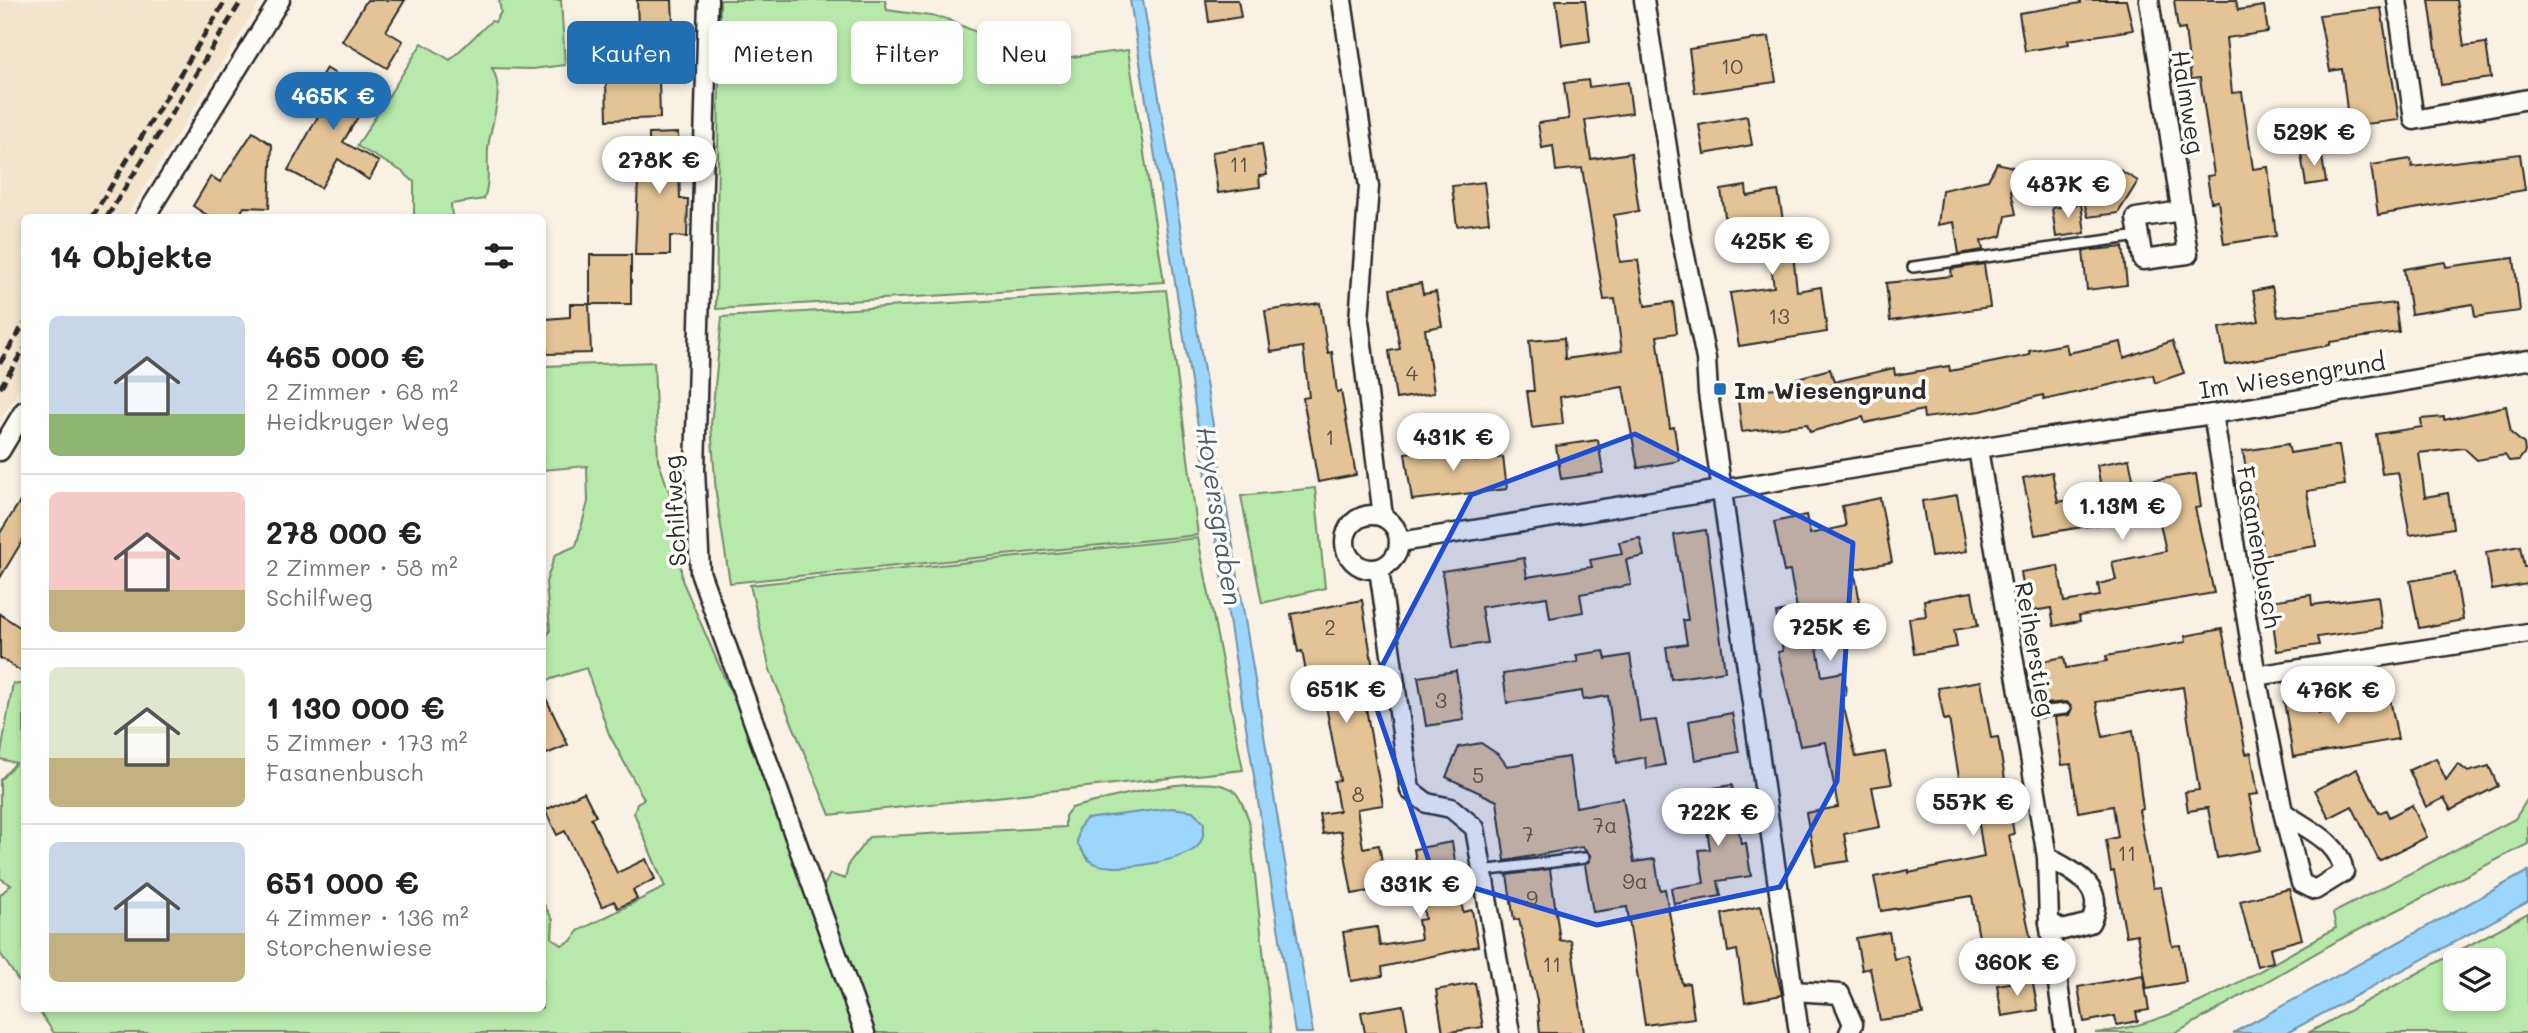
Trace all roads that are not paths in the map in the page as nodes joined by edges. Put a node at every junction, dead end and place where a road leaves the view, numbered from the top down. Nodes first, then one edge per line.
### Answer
1 (280, 0) edge
2 (708, 0) edge
3 (1342, 0) edge
4 (1644, 0) edge
5 (2149, 0) edge
6 (2397, 0) edge
7 (2528, 99) edge
8 (2180, 211) junction
9 (147, 214) edge
10 (2138, 236) junction
11 (1913, 267) dead end
12 (2528, 360) edge
13 (2213, 414) junction
14 (21, 416) edge
15 (1978, 449) junction
16 (0, 451) edge
17 (1724, 492) junction
18 (1383, 517) junction
19 (1400, 542) junction
20 (1379, 569) junction
21 (2528, 633) edge
22 (2256, 676) junction
23 (2065, 709) dead end
24 (2022, 714) junction
25 (2283, 812) dead end
26 (2047, 858) junction
27 (1584, 859) dead end
28 (1482, 871) junction
29 (2049, 922) junction
30 (1794, 991) junction
31 (865, 1033) edge
32 (1510, 1033) edge
33 (1799, 1033) edge
34 (1849, 1033) edge
35 (2065, 1033) edge

1 - 9 street
2 - 31 street, Schilfweg
3 - 18 street
4 - 17 street
5 - 8 street, Halmweg
6 - 7 street
8 - 10 street
8 - 10 street, Halmweg
10 - 11 lane
12 - 13 street, Im Wiesengrund
13 - 15 street, Im Wiesengrund
13 - 22 street, Fasanenbusch
14 - 16 street
15 - 17 street, Im Wiesengrund
15 - 24 street, Reiherstieg
17 - 19 street, Im Wiesengrund
17 - 30 street
18 - 19 street
18 - 20 street
19 - 20 street
20 - 28 street
21 - 22 street
22 - 25 street, Fasanenbusch
23 - 24 lane
24 - 26 street, Reiherstieg
26 - 29 street, Reiherstieg
26 - 29 street
27 - 28 lane
28 - 32 street
29 - 35 street, Reiherstieg
30 - 33 street
30 - 34 street

